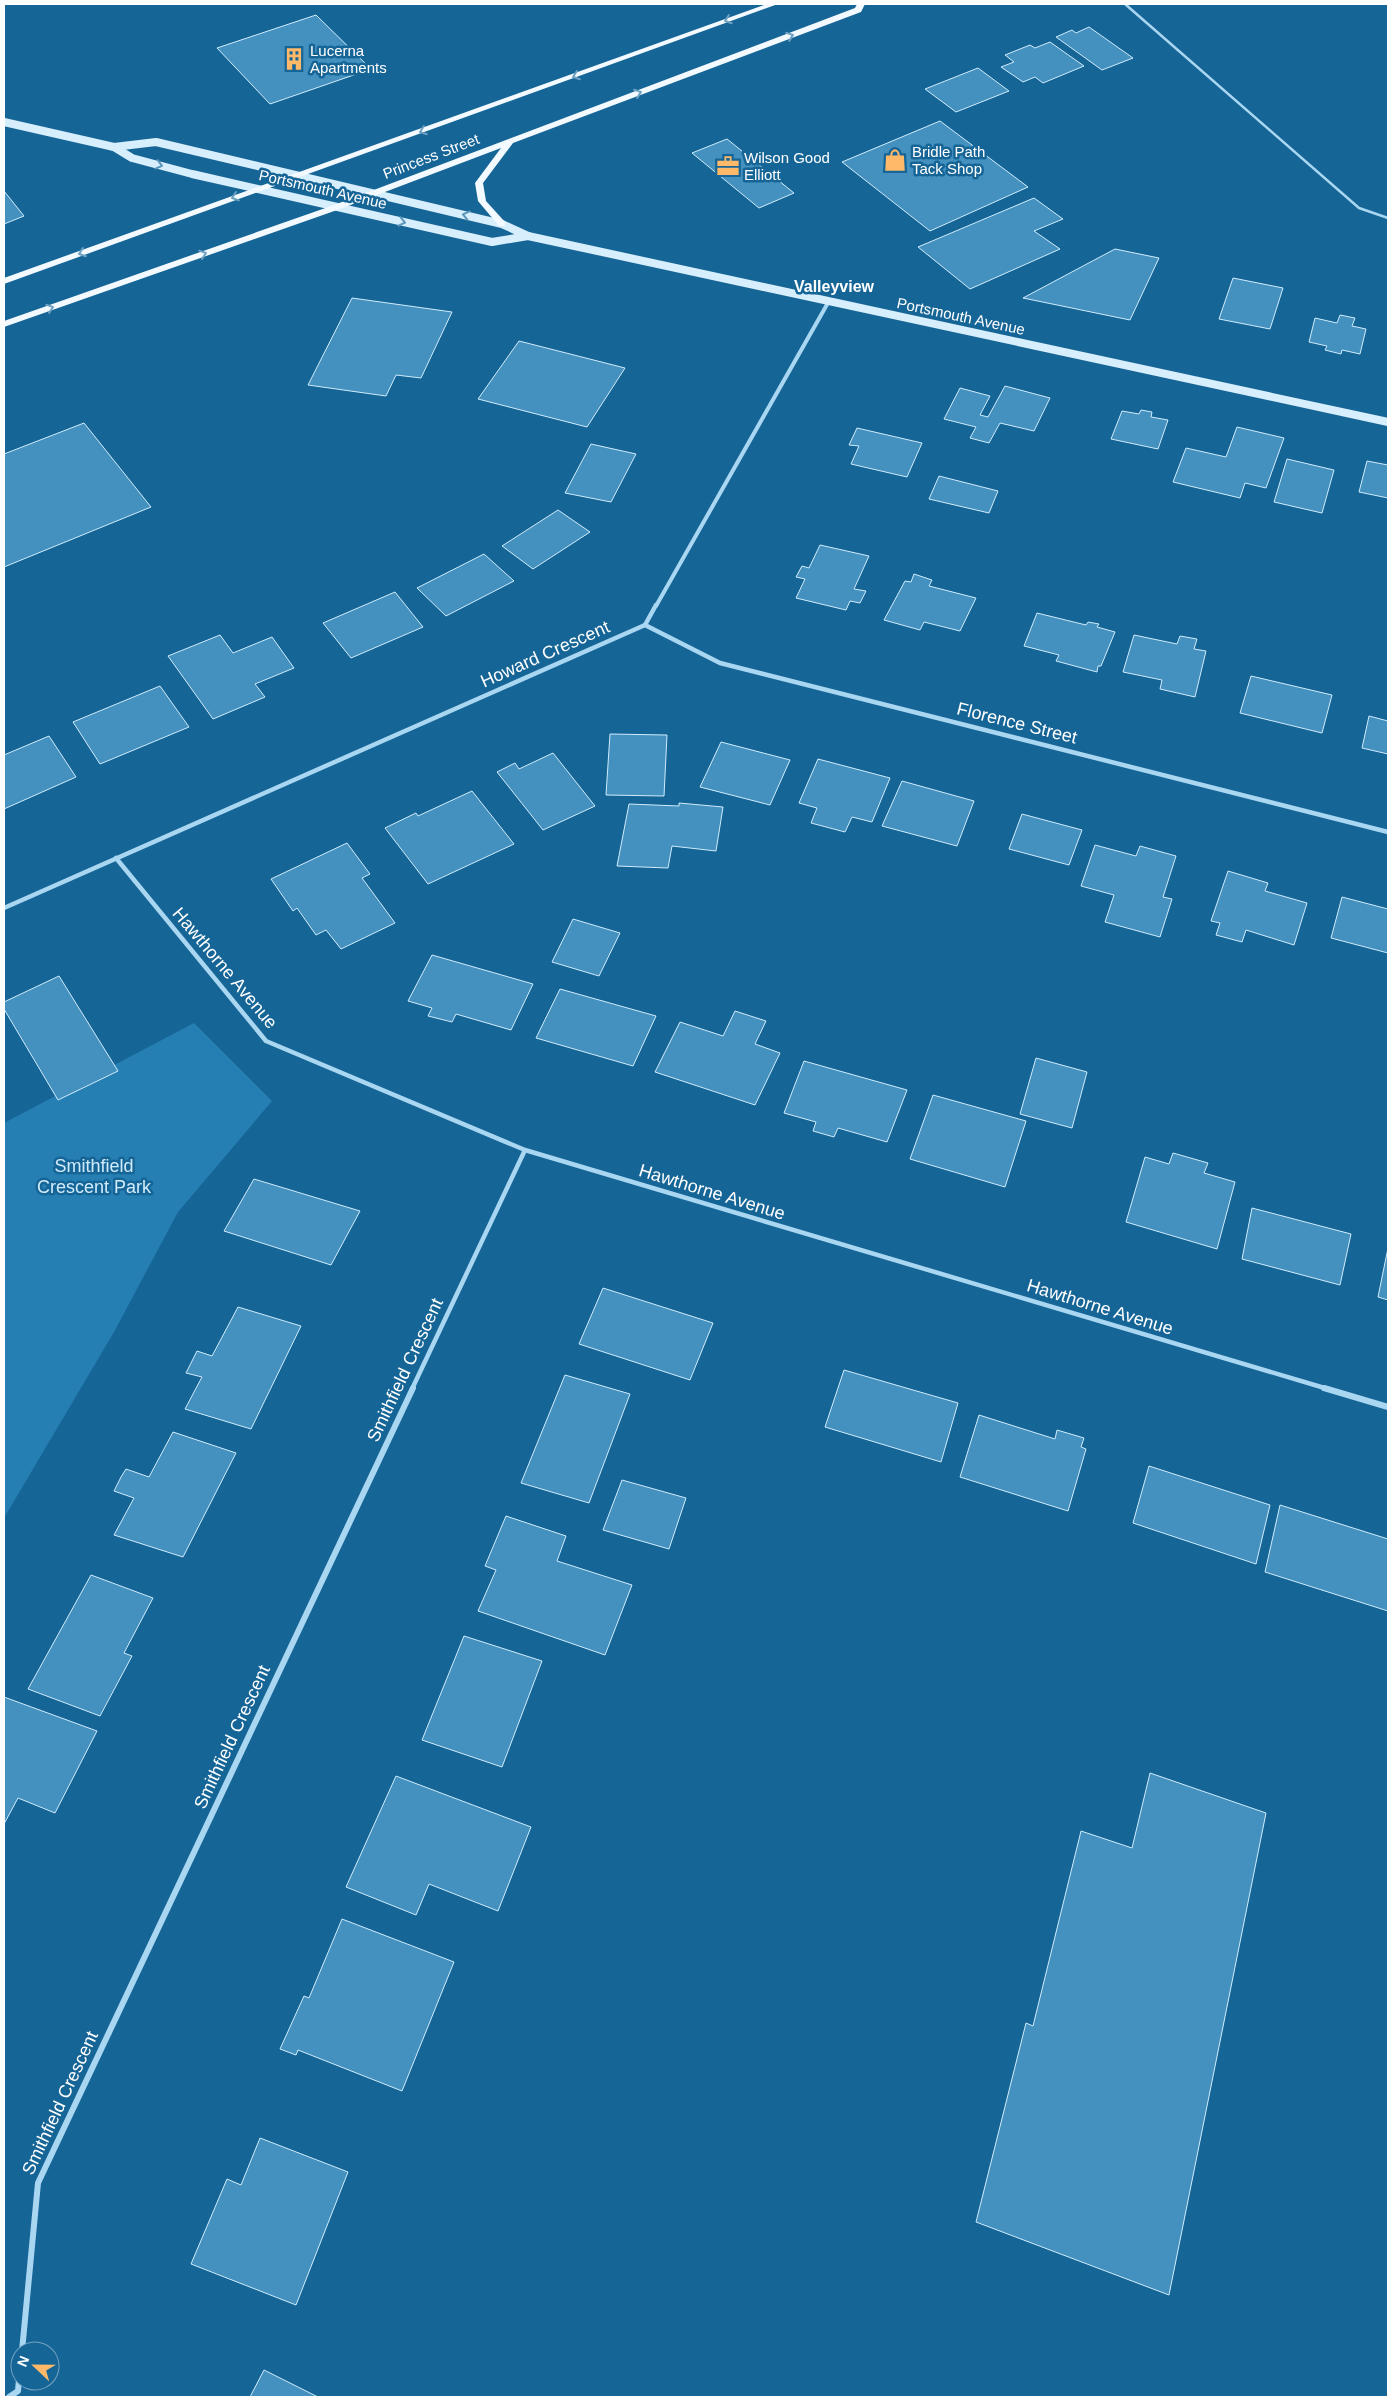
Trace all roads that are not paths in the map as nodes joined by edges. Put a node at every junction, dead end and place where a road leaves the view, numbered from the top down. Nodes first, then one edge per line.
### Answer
1 (774, 4) edge
2 (862, 4) edge
3 (1124, 4) edge
4 (4, 122) edge
5 (510, 141) junction
6 (114, 147) junction
7 (298, 176) junction
8 (260, 189) junction
9 (372, 193) junction
10 (337, 207) junction
11 (1388, 218) edge
12 (502, 224) junction
13 (528, 236) junction
14 (4, 281) edge
15 (828, 301) junction
16 (4, 324) edge
17 (1388, 422) edge
18 (645, 625) junction
19 (1388, 832) edge
20 (116, 858) junction
21 (4, 908) edge
22 (525, 1150) junction
23 (1388, 1407) edge
24 (23, 2341) edge

1 -> 7 main road, Princess Street
5 -> 2 main road, Princess Street
3 - 11 lane
4 - 6 main road, Portsmouth Avenue
5 - 9 main road, Princess Street
5 - 12 main road
6 - 7 main road, Portsmouth Avenue
6 -> 8 main road, Portsmouth Avenue
7 - 8 main road, Princess Street
7 - 9 main road, Portsmouth Avenue
8 - 10 main road, Portsmouth Avenue
8 -> 14 main road, Princess Street
9 - 10 main road, Princess Street
12 -> 9 main road, Portsmouth Avenue
10 -> 13 main road, Portsmouth Avenue
16 -> 10 main road, Princess Street
12 - 13 main road, Portsmouth Avenue
13 - 15 main road, Portsmouth Avenue
15 - 17 main road, Portsmouth Avenue
15 - 18 street
18 - 19 street, Florence Street
18 - 20 street, Howard Crescent
20 - 21 street
20 - 22 street, Hawthorne Avenue
22 - 23 street, Hawthorne Avenue
22 - 24 street, Smithfield Crescent

